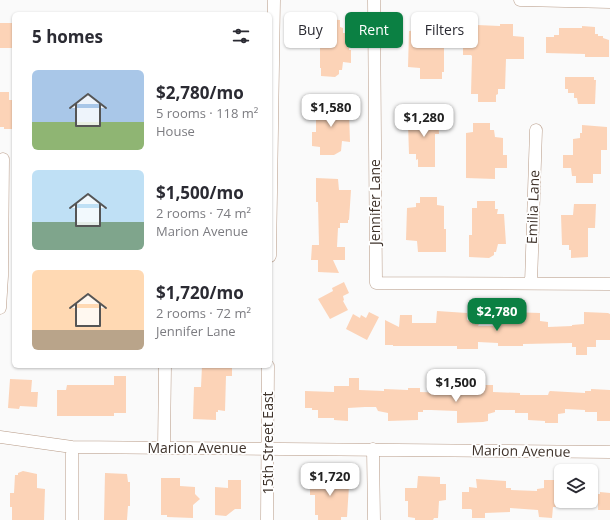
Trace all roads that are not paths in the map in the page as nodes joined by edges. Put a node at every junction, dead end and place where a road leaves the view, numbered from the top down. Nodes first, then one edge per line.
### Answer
1 (274, 0) edge
2 (374, 0) edge
3 (520, 0) edge
4 (610, 2) edge
5 (272, 128) edge
6 (536, 130) dead end
7 (6, 159) edge
8 (530, 284) junction
9 (610, 284) edge
10 (0, 308) edge
11 (165, 368) edge
12 (268, 368) edge
13 (0, 436) edge
14 (72, 447) junction
15 (164, 448) junction
16 (267, 448) junction
17 (373, 449) junction
18 (610, 452) edge
19 (72, 520) edge
20 (268, 520) edge
21 (374, 520) edge

1 - 5 street
2 - 8 street, Jennifer Lane
3 - 4 street
6 - 8 street, Emilia Lane
7 - 10 street
8 - 9 street
11 - 15 street
12 - 16 street, 15th Street East
13 - 14 street, Marion Avenue
14 - 15 street, Marion Avenue
14 - 19 street
15 - 16 street, Marion Avenue
16 - 17 street, Marion Avenue
16 - 20 street, 15th Street East
17 - 18 street, Marion Avenue
17 - 21 street

